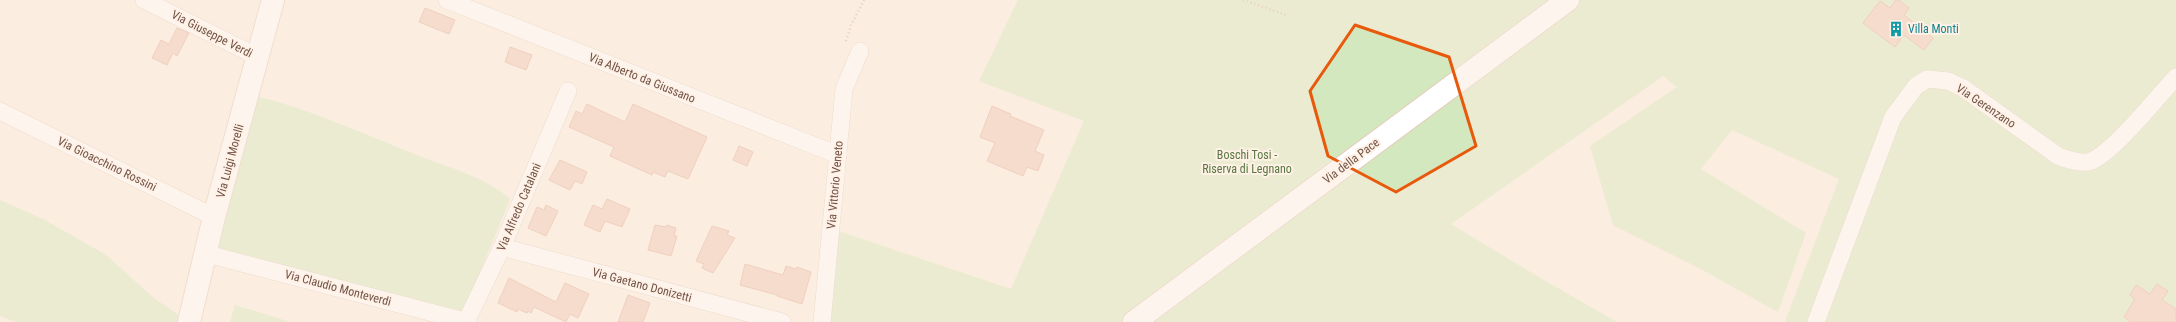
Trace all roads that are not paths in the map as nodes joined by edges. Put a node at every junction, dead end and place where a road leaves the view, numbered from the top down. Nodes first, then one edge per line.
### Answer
1 (144, 0) edge
2 (273, 0) edge
3 (447, 0) edge
4 (1568, 0) edge
5 (860, 51) dead end
6 (258, 57) junction
7 (2176, 77) edge
8 (568, 91) dead end
9 (0, 111) edge
10 (838, 156) junction
11 (214, 217) junction
12 (502, 247) junction
13 (207, 254) junction
14 (189, 322) edge
15 (467, 322) edge
16 (782, 322) edge
17 (822, 322) edge
18 (1134, 322) edge
19 (1816, 322) edge

1 - 6 street, Via Giuseppe Verdi
2 - 6 main road, Via Luigi Morelli
3 - 10 street, Via Alberto da Giussano
4 - 18 main road, Via della Pace
5 - 10 street, Via Vittorio Veneto
6 - 11 main road, Via Luigi Morelli
7 - 19 street, Via Gerenzano
8 - 12 street, Via Alfredo Catalani
9 - 11 street, Via Gioacchino Rossini
10 - 17 street, Via Vittorio Veneto
11 - 13 main road, Via Luigi Morelli
12 - 15 street, Via Alfredo Catalani
12 - 16 street, Via Gaetano Donizetti
13 - 14 main road, Via Luigi Morelli
13 - 15 street, Via Claudio Monteverdi

